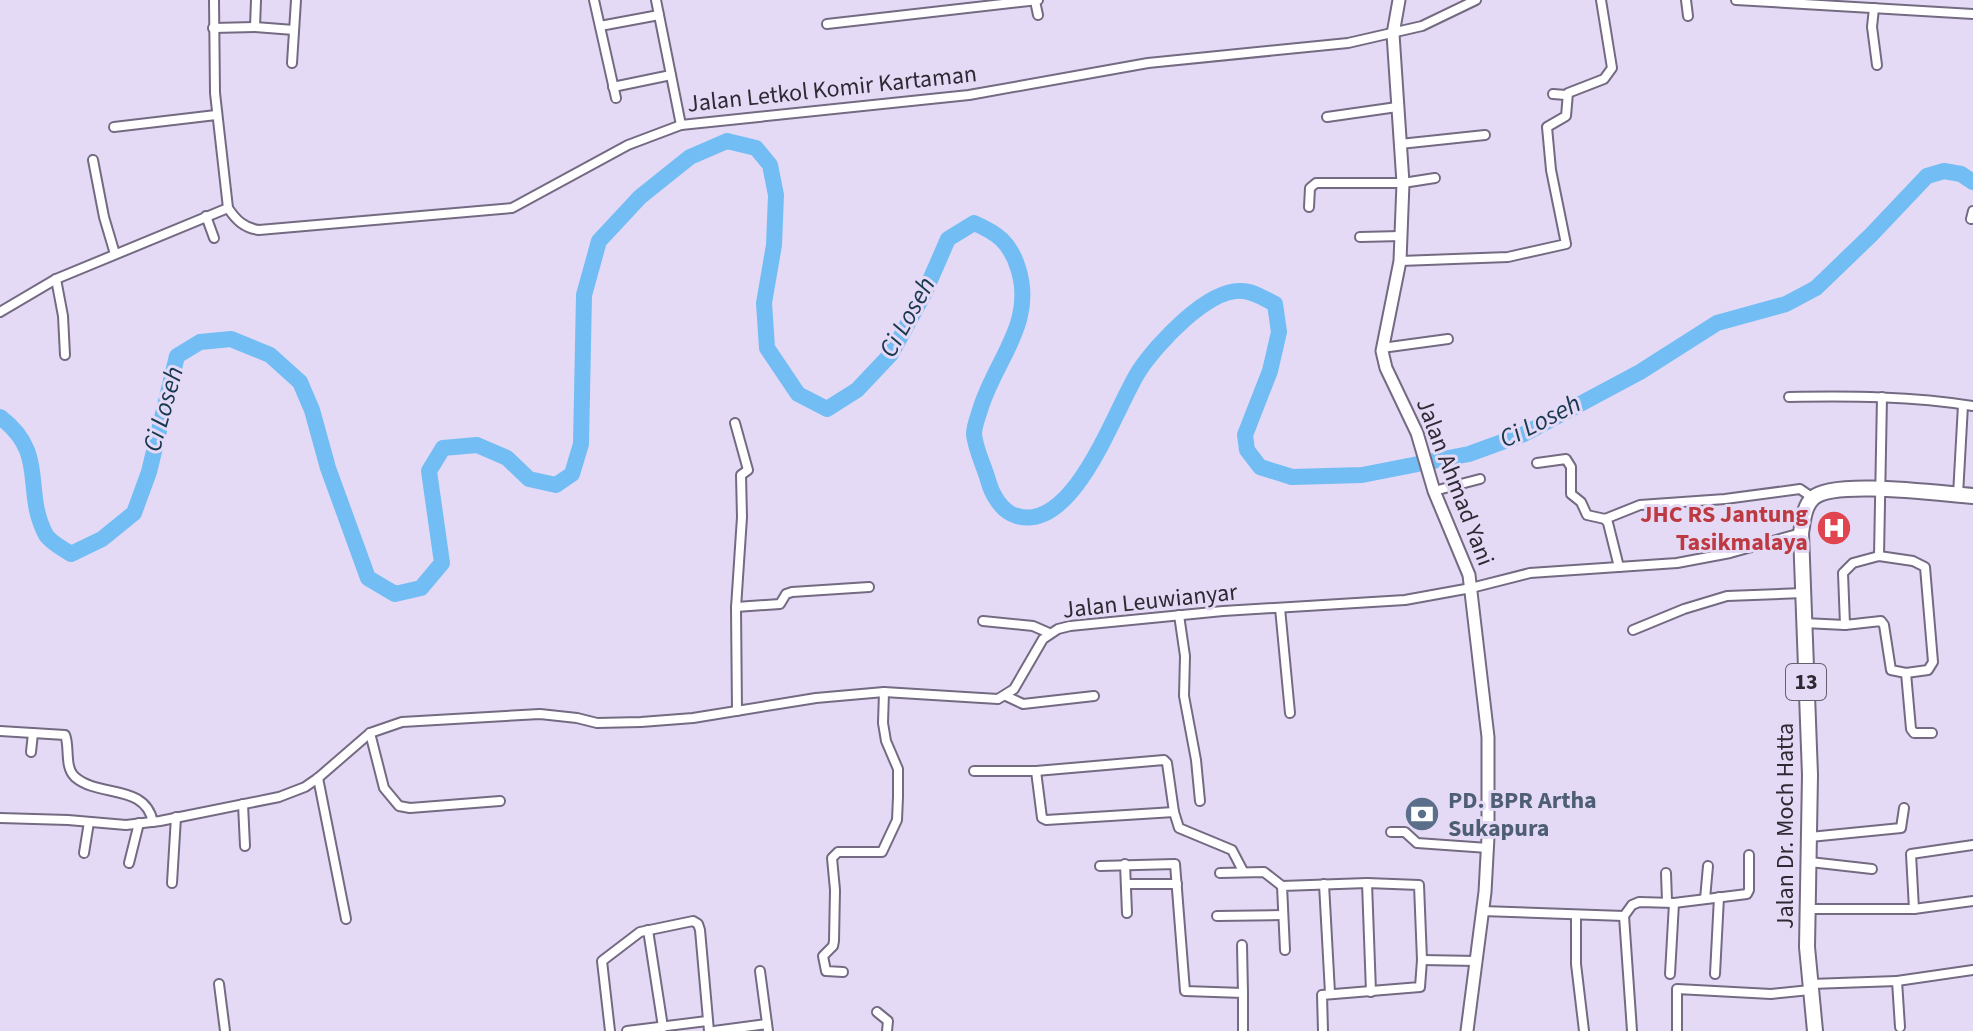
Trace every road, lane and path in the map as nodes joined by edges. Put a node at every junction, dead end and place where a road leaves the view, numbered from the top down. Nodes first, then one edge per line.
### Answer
1 (214, 0) edge
2 (256, 0) edge
3 (296, 0) edge
4 (594, 0) edge
5 (656, 0) edge
6 (1036, 0) edge
7 (1399, 0) edge
8 (1476, 0) edge
9 (1601, 0) edge
10 (1686, 0) edge
11 (1736, 0) edge
12 (1840, 3) edge
13 (1874, 8) junction
14 (1973, 14) edge
15 (659, 15) junction
16 (1038, 15) dead end
17 (1688, 16) dead end
18 (827, 24) dead end
19 (600, 26) junction
20 (255, 27) junction
21 (213, 28) junction
22 (294, 30) junction
23 (1393, 34) junction
24 (292, 63) dead end
25 (1877, 65) dead end
26 (671, 75) junction
27 (613, 87) junction
28 (1553, 94) dead end
29 (1566, 95) junction
30 (616, 98) dead end
31 (1397, 107) junction
32 (216, 115) junction
33 (1327, 117) dead end
34 (681, 125) junction
35 (114, 127) dead end
36 (1485, 135) dead end
37 (1400, 144) junction
38 (93, 160) dead end
39 (1435, 178) dead end
40 (1403, 183) junction
41 (1309, 207) dead end
42 (228, 208) junction
43 (206, 216) junction
44 (1401, 236) junction
45 (1360, 237) dead end
46 (214, 238) dead end
47 (115, 254) junction
48 (1400, 261) junction
49 (56, 279) junction
50 (0, 312) edge
51 (1448, 339) dead end
52 (1382, 348) junction
53 (65, 355) dead end
54 (1789, 397) dead end
55 (1882, 397) junction
56 (1968, 406) edge
57 (735, 423) dead end
58 (1537, 463) dead end
59 (1480, 479) dead end
60 (1882, 490) junction
61 (1434, 491) junction
62 (1965, 496) edge
63 (1813, 498) junction
64 (1605, 519) junction
65 (1801, 533) junction
66 (1879, 556) junction
67 (1619, 567) junction
68 (869, 587) dead end
69 (1471, 588) junction
70 (1803, 593) junction
71 (736, 607) junction
72 (1280, 608) junction
73 (1179, 615) junction
74 (983, 621) dead end
75 (1804, 623) junction
76 (1845, 625) junction
77 (1633, 630) dead end
78 (1049, 633) junction
79 (1906, 673) junction
80 (884, 692) junction
81 (1006, 696) junction
82 (1094, 696) dead end
83 (737, 711) junction
84 (1290, 713) dead end
85 (0, 731) edge
86 (33, 733) junction
87 (370, 733) junction
88 (1932, 733) dead end
89 (31, 752) dead end
90 (974, 771) dead end
91 (1036, 771) junction
92 (318, 778) junction
93 (500, 801) dead end
94 (1200, 801) dead end
95 (243, 804) junction
96 (1904, 808) dead end
97 (1174, 812) junction
98 (176, 817) junction
99 (0, 818) edge
100 (89, 822) junction
101 (153, 822) junction
102 (139, 823) junction
103 (1391, 832) dead end
104 (1810, 837) junction
105 (1973, 845) edge
106 (245, 846) dead end
107 (1488, 848) junction
108 (84, 853) dead end
109 (1749, 855) dead end
110 (1810, 862) junction
111 (129, 863) dead end
112 (1125, 864) junction
113 (1100, 866) dead end
114 (1708, 866) dead end
115 (1872, 869) dead end
116 (1243, 871) junction
117 (1220, 873) dead end
118 (1666, 873) dead end
119 (172, 883) dead end
120 (1367, 883) junction
121 (1126, 884) junction
122 (1177, 884) junction
123 (1324, 884) junction
124 (1282, 886) junction
125 (1719, 897) junction
126 (1705, 899) junction
127 (1973, 901) edge
128 (1671, 902) junction
129 (1807, 909) junction
130 (1914, 909) junction
131 (1482, 911) junction
132 (1127, 913) dead end
133 (1283, 915) junction
134 (1217, 916) dead end
135 (1624, 916) junction
136 (1576, 917) junction
137 (346, 919) dead end
138 (648, 930) junction
139 (1242, 945) dead end
140 (1285, 950) dead end
141 (1422, 960) junction
142 (1477, 961) junction
143 (1973, 970) edge
144 (760, 971) dead end
145 (843, 972) dead end
146 (1670, 974) dead end
147 (1715, 974) dead end
148 (1897, 981) junction
149 (219, 984) dead end
150 (1809, 987) junction
151 (1371, 992) junction
152 (1243, 993) junction
153 (1330, 993) junction
154 (877, 1012) dead end
155 (663, 1027) junction
156 (1900, 1027) dead end
157 (710, 1028) edge
158 (768, 1028) edge
159 (225, 1031) edge
160 (610, 1031) edge
161 (627, 1031) edge
162 (887, 1031) edge
163 (1243, 1031) edge
164 (1323, 1031) edge
165 (1467, 1031) edge
166 (1584, 1031) edge
167 (1632, 1031) edge
168 (1677, 1031) edge
169 (1815, 1031) edge

1 - 21 street
2 - 20 street
3 - 22 street
4 - 19 street
5 - 15 street
6 - 16 street
6 - 18 street
7 - 23 street
8 - 23 street, Jalan Letkol Komir Kartaman
9 - 29 street
10 - 17 street
11 - 12 street
12 - 13 street
13 - 14 street
13 - 25 street
15 - 19 street
15 - 26 street
19 - 27 street
20 - 21 street
20 - 22 street
21 - 32 street
22 - 24 street
23 - 31 street
23 - 34 street, Jalan Letkol Komir Kartaman
26 - 27 street
26 - 34 street
27 - 30 street
28 - 29 street
29 - 48 street
31 - 33 street
31 - 37 street
32 - 35 street
32 - 42 street
34 - 42 street, Jalan Letkol Komir Kartaman
36 - 37 street
37 - 40 street
38 - 47 street
39 - 40 street
40 - 41 street
40 - 44 street
42 - 43 street
43 - 46 street
43 - 47 street
44 - 45 street
44 - 48 street
47 - 49 street
48 - 52 street
49 - 50 street
49 - 53 street
51 - 52 street
52 - 61 street, Jalan Ahmad Yani
54 - 55 street
55 - 56 street
55 - 60 street
56 - 62 street
57 - 71 street
58 - 64 street
59 - 61 street
60 - 62 highway
60 - 63 highway
60 - 66 street
61 - 69 street, Jalan Ahmad Yani
63 - 64 street
63 - 65 highway, Jalan Dr. Moch Hatta / 13
64 - 67 street
65 - 67 street, Jalan Leuwianyar
65 - 70 highway, Jalan Dr. Moch Hatta / 13
66 - 76 street
66 - 79 street
67 - 69 street, Jalan Leuwianyar
68 - 71 street
69 - 72 street, Jalan Leuwianyar
69 - 107 street, Jalan Ahmad Yani
70 - 75 highway, Jalan Dr. Moch Hatta / 13
70 - 77 street
71 - 83 street
72 - 73 street, Jalan Leuwianyar
72 - 84 street
73 - 78 street, Jalan Leuwianyar
73 - 94 street
74 - 78 street
75 - 76 street
75 - 104 highway, Jalan Dr. Moch Hatta / 13
76 - 79 street
78 - 81 street, Jalan Leuwianyar
79 - 88 street
80 - 81 street
80 - 83 street
80 - 145 street
81 - 82 street
83 - 87 street
85 - 86 street
86 - 89 street
86 - 101 street
87 - 92 street
87 - 93 street
90 - 91 street
91 - 97 street
91 - 97 street
92 - 95 street
92 - 137 street
95 - 98 street
95 - 106 street
96 - 104 street
97 - 116 street
98 - 101 street
98 - 119 street
99 - 100 street
100 - 102 street
100 - 108 street
101 - 102 street
102 - 111 street
103 - 107 street
104 - 110 highway, Jalan Dr. Moch Hatta / 13
105 - 130 street
107 - 131 street, Jalan Ahmad Yani
109 - 125 street
110 - 115 street
110 - 129 highway, Jalan Dr. Moch Hatta / 13
112 - 113 street
112 - 121 street
112 - 122 street
114 - 126 street
116 - 117 street
116 - 124 street
118 - 128 street
120 - 123 street
120 - 141 street
120 - 151 street
121 - 122 street
121 - 132 street
122 - 152 street
123 - 124 street
123 - 153 street
124 - 133 street
125 - 126 street
125 - 147 street
126 - 128 street
127 - 130 street
128 - 135 street
128 - 146 street
129 - 130 street
129 - 150 highway, Jalan Dr. Moch Hatta / 13
131 - 136 street
131 - 142 street, Jalan Ahmad Yani
133 - 134 street
133 - 140 street
135 - 136 street
135 - 167 street
136 - 166 street
138 - 155 street
138 - 157 street
138 - 160 street
139 - 152 street
141 - 142 street
141 - 151 street
142 - 165 street, Jalan Ahmad Yani
143 - 148 street
144 - 158 street
148 - 150 street
148 - 156 street
149 - 159 street
150 - 168 street
150 - 169 highway, Jalan Dr. Moch Hatta / 13
151 - 153 street
152 - 163 street
153 - 164 street
154 - 162 street
155 - 157 street
155 - 161 street
157 - 158 street

